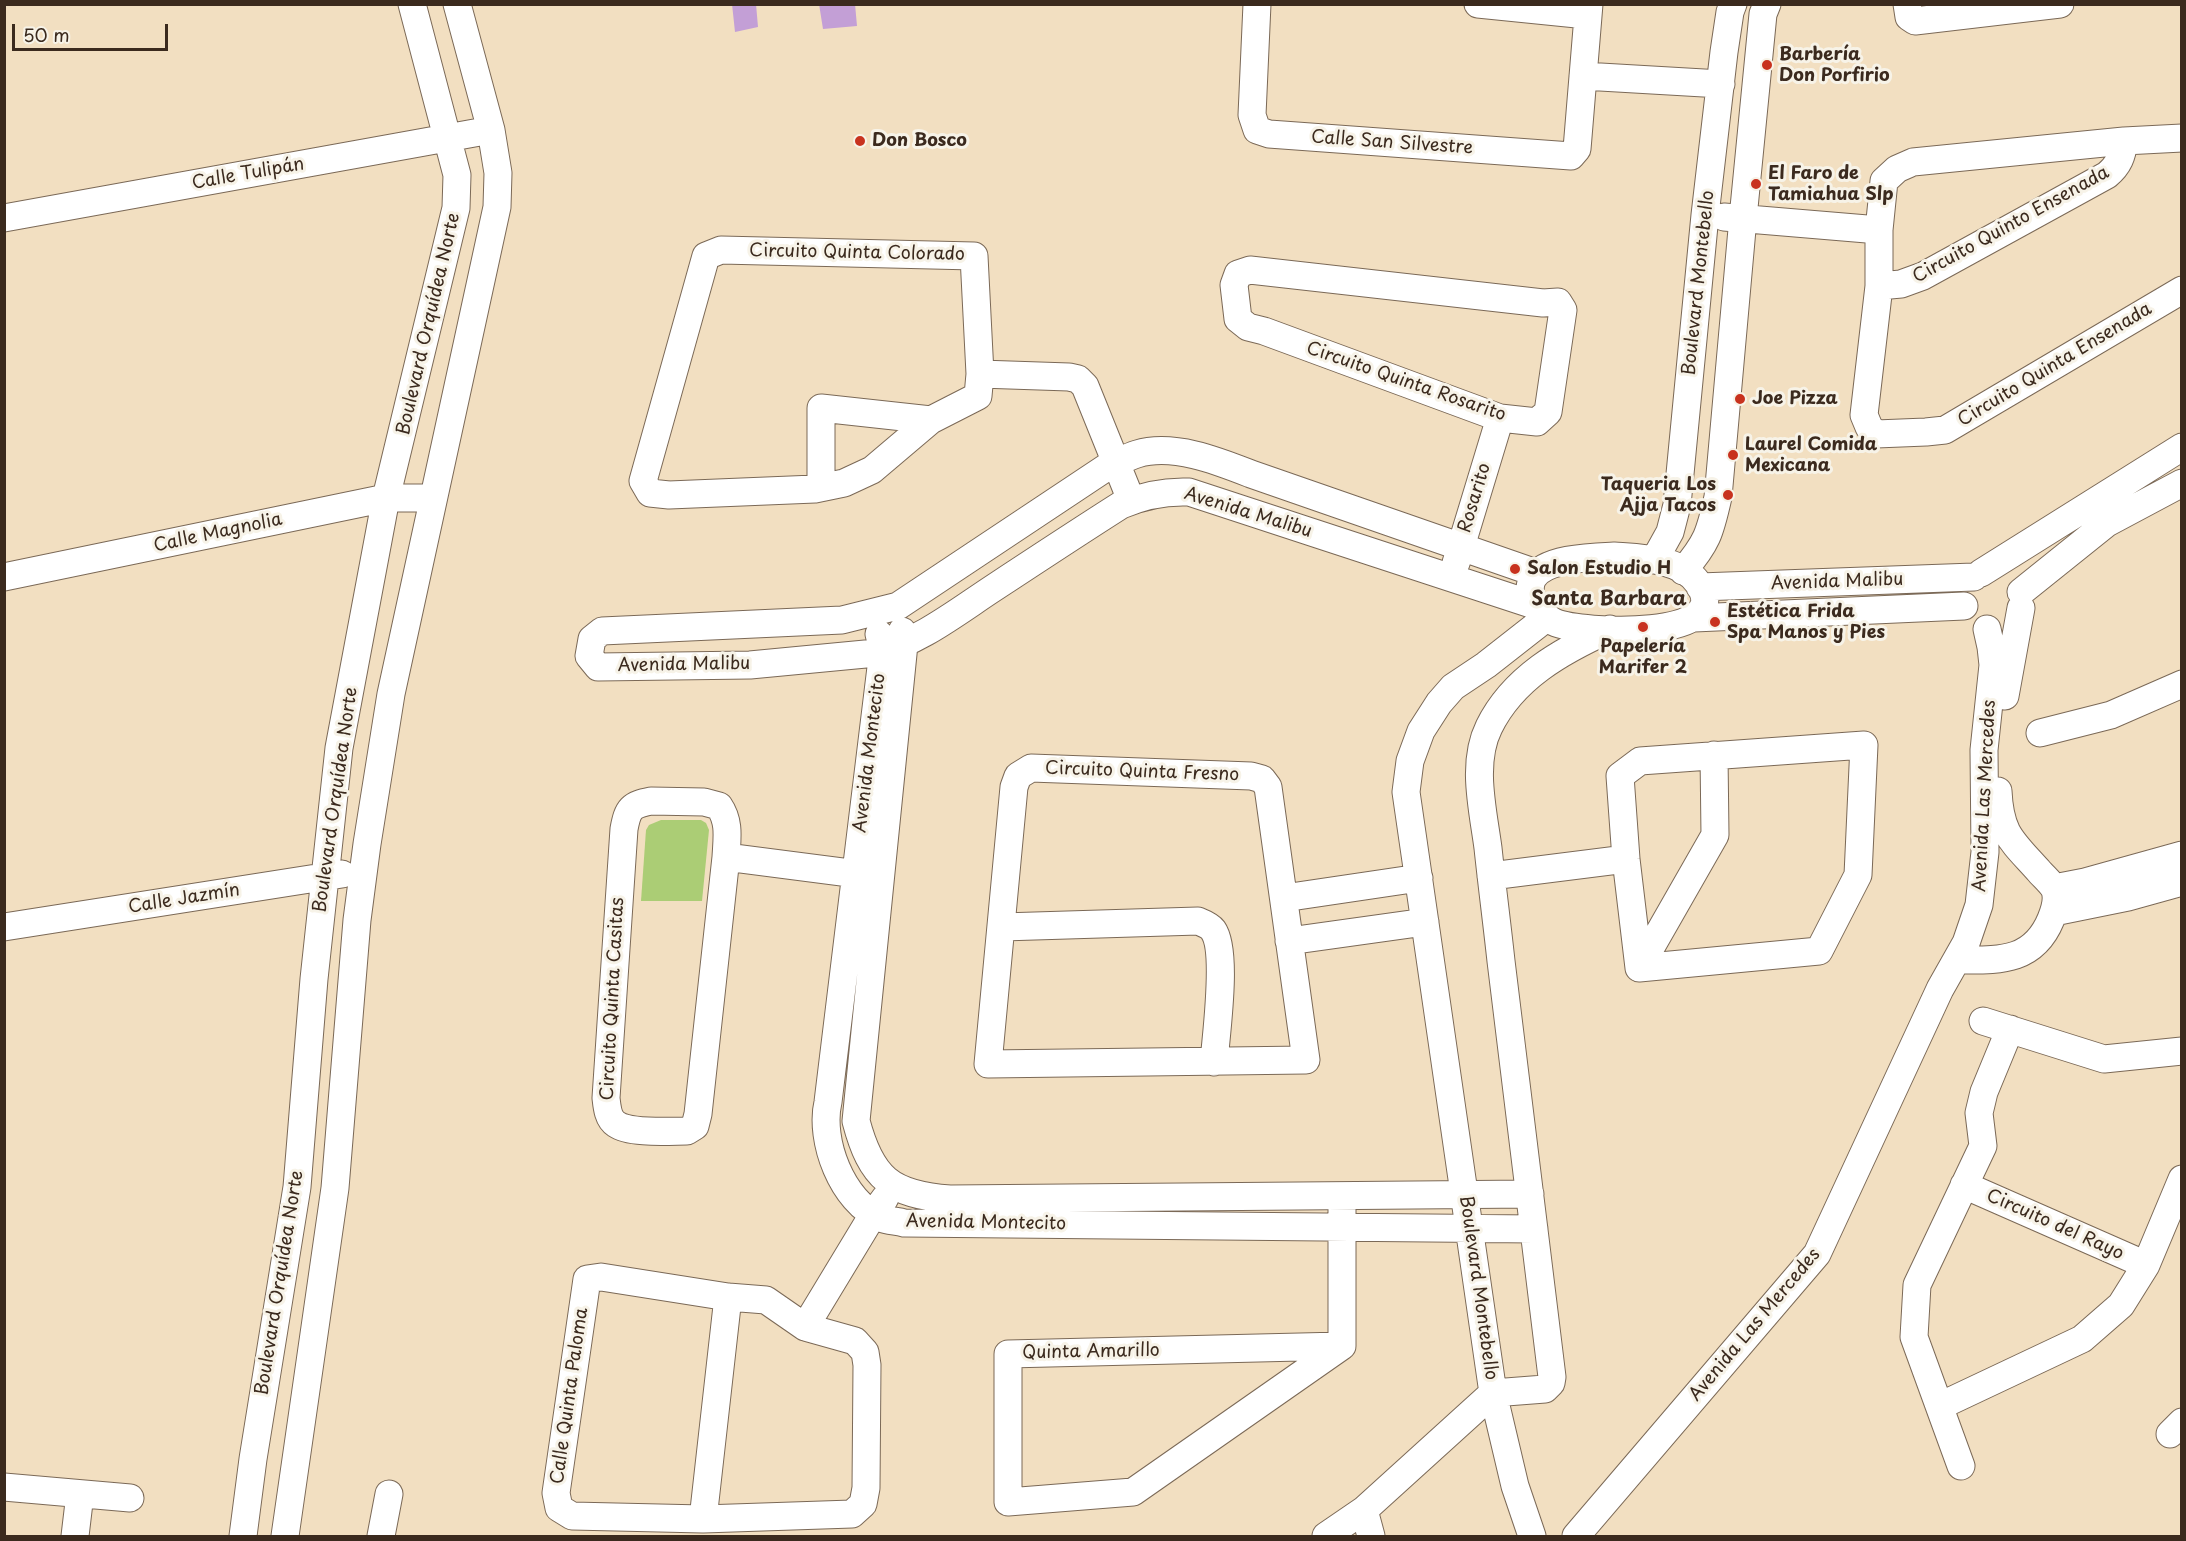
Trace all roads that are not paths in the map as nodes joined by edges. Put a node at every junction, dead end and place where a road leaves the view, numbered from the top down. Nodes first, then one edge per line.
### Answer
1 (412, 4) edge
2 (458, 4) edge
3 (1257, 4) edge
4 (1478, 4) edge
5 (1733, 4) edge
6 (1767, 4) edge
7 (1907, 4) edge
8 (2060, 4) edge
9 (1588, 10) edge
10 (1583, 76) junction
11 (1721, 84) junction
12 (491, 130) junction
13 (448, 138) junction
14 (2181, 138) edge
15 (2124, 141) junction
16 (1705, 215) junction
17 (4, 218) edge
18 (1743, 218) junction
19 (1879, 230) junction
20 (1879, 286) junction
21 (2181, 290) edge
22 (980, 374) junction
23 (1500, 417) junction
24 (932, 420) junction
25 (2181, 447) edge
26 (1116, 463) junction
27 (2181, 483) edge
28 (821, 487) junction
29 (387, 498) junction
30 (433, 498) junction
31 (1131, 500) junction
32 (1461, 547) junction
33 (1655, 559) junction
34 (1536, 573) junction
35 (1977, 575) junction
36 (4, 576) edge
37 (1452, 578) junction
38 (1691, 579) junction
39 (2021, 600) junction
40 (1964, 606) junction
41 (886, 609) junction
42 (1541, 612) junction
43 (1694, 618) junction
44 (1610, 629) junction
45 (1987, 629) junction
46 (893, 648) junction
47 (2181, 684) edge
48 (2040, 733) dead end
49 (1714, 755) junction
50 (2011, 840) junction
51 (1985, 852) junction
52 (2181, 855) edge
53 (726, 857) junction
54 (1626, 859) junction
55 (364, 870) junction
56 (868, 875) junction
57 (1491, 876) junction
58 (325, 877) junction
59 (1419, 878) junction
60 (2181, 882) edge
61 (1284, 898) junction
62 (2054, 900) junction
63 (1425, 922) junction
64 (4, 927) edge
65 (1002, 927) junction
66 (1289, 941) junction
67 (1958, 960) junction
68 (1639, 968) junction
69 (1983, 1021) dead end
70 (2010, 1029) junction
71 (2181, 1051) edge
72 (1214, 1062) junction
73 (2181, 1179) edge
74 (1964, 1185) junction
75 (894, 1187) junction
76 (1464, 1194) junction
77 (1530, 1194) junction
78 (1342, 1195) junction
79 (874, 1213) junction
80 (1342, 1227) junction
81 (1469, 1229) junction
82 (1534, 1229) junction
83 (2146, 1266) junction
84 (728, 1297) junction
85 (805, 1327) junction
86 (1342, 1346) junction
87 (1493, 1394) junction
88 (1940, 1406) junction
89 (1961, 1466) dead end
90 (4, 1487) edge
91 (80, 1494) junction
92 (389, 1494) dead end
93 (130, 1498) dead end
94 (1364, 1510) junction
95 (704, 1519) junction
96 (75, 1536) edge
97 (243, 1536) edge
98 (285, 1536) edge
99 (381, 1536) edge
100 (1326, 1536) edge
101 (1371, 1536) edge
102 (1532, 1536) edge
103 (1576, 1536) edge

1 - 13 street, Boulevard Orquídea Norte
2 - 12 street, Boulevard Orquídea Norte
3 - 10 street, Calle San Silvestre
4 - 9 street
5 - 11 street, Boulevard Montebello
6 - 18 street, Boulevard Montebello
7 - 8 street
9 - 10 street, Calle San Silvestre
10 - 11 street
11 - 16 street, Boulevard Montebello
12 - 13 street, Calle Tulipán
12 - 30 street, Boulevard Orquídea Norte
13 - 17 street, Calle Tulipán
13 - 29 street, Boulevard Orquídea Norte
14 - 15 street, Circuito Quinta Ensenada
15 - 19 street, Circuito Quinta Ensenada
15 - 20 street, Circuito Quinto Ensenada
16 - 18 street
16 - 33 street, Boulevard Montebello
18 - 19 street
18 - 38 street, Boulevard Montebello
19 - 20 street, Circuito Quinta Ensenada
20 - 21 street, Circuito Quinta Ensenada
22 - 24 street, Circuito Quinta Colorado
22 - 26 street
22 - 28 street, Circuito Quinta Colorado
23 - 23 street, Circuito Quinta Rosarito
23 - 32 street, Rosarito
24 - 28 street, Circuito Quinta Colorado
24 - 28 street
25 - 35 street
26 - 31 street
26 - 32 street, Avenida Malibu
26 - 41 street, Avenida Malibu
27 - 39 street
29 - 30 street, Calle Magnolia
29 - 36 street, Calle Magnolia
29 - 58 street, Boulevard Orquídea Norte
30 - 55 street, Boulevard Orquídea Norte
31 - 37 street, Avenida Malibu
31 - 46 street, Avenida Malibu
32 - 34 street, Avenida Malibu
32 - 37 street, Rosarito
33 - 34 street
33 - 38 street
34 - 42 street
35 - 38 street, Avenida Malibu
35 - 39 street
35 - 40 street
37 - 42 street, Avenida Malibu
38 - 43 street
39 - 45 street
39 - 50 street, Avenida Las Mercedes
40 - 43 street, Avenida Malibu
40 - 45 street
41 - 46 street, Avenida Montecito
41 - 46 street, Avenida Malibu
42 - 44 street, Avenida Malibu
42 - 59 street, Boulevard Montebello
43 - 44 street, Avenida Malibu
44 - 57 street, Boulevard Montebello
45 - 51 street, Avenida Las Mercedes
46 - 56 street, Avenida Montecito
47 - 48 street
49 - 54 street
49 - 68 street
49 - 68 street
50 - 51 street
50 - 62 street, Avenida Las Mercedes
51 - 67 street, Avenida Las Mercedes
52 - 62 street
53 - 53 street, Circuito Quinta Casitas
53 - 56 street
54 - 57 street
54 - 68 street
55 - 58 street, Calle Jazmín
55 - 98 street, Boulevard Orquídea Norte
56 - 75 street, Avenida Montecito
56 - 79 street, Avenida Montecito
57 - 77 street, Boulevard Montebello
58 - 64 street, Calle Jazmín
58 - 97 street, Boulevard Orquídea Norte
59 - 61 street
59 - 63 street, Boulevard Montebello
60 - 62 street
61 - 65 street, Circuito Quinta Fresno
61 - 66 street, Circuito Quinta Fresno
62 - 67 street
63 - 66 street
63 - 76 street, Boulevard Montebello
65 - 72 street
65 - 72 street, Circuito Quinta Fresno
66 - 72 street, Circuito Quinta Fresno
67 - 103 street, Avenida Las Mercedes
69 - 70 street
70 - 71 street
70 - 74 street, Circuito del Rayo
73 - 83 street, Circuito del Rayo
74 - 83 street, Circuito del Rayo
74 - 88 street, Circuito del Rayo
75 - 78 street, Avenida Montecito
75 - 79 street
76 - 77 street, Avenida Montecito
76 - 78 street, Avenida Montecito
76 - 81 street, Boulevard Montebello
77 - 82 street, Boulevard Montebello
78 - 80 street
79 - 80 street, Avenida Montecito
79 - 85 street
80 - 81 street, Avenida Montecito
80 - 86 street
81 - 82 street, Avenida Montecito
81 - 87 street, Boulevard Montebello
82 - 87 street, Boulevard Montebello
83 - 88 street, Circuito del Rayo
84 - 85 street, Calle Quinta Paloma
84 - 95 street
84 - 95 street, Calle Quinta Paloma
85 - 95 street, Calle Quinta Paloma
86 - 86 street, Quinta Amarillo
87 - 94 street
87 - 102 street
88 - 89 street, Circuito del Rayo
90 - 91 street
91 - 93 street
91 - 96 street
92 - 99 street
94 - 100 street
94 - 101 street

